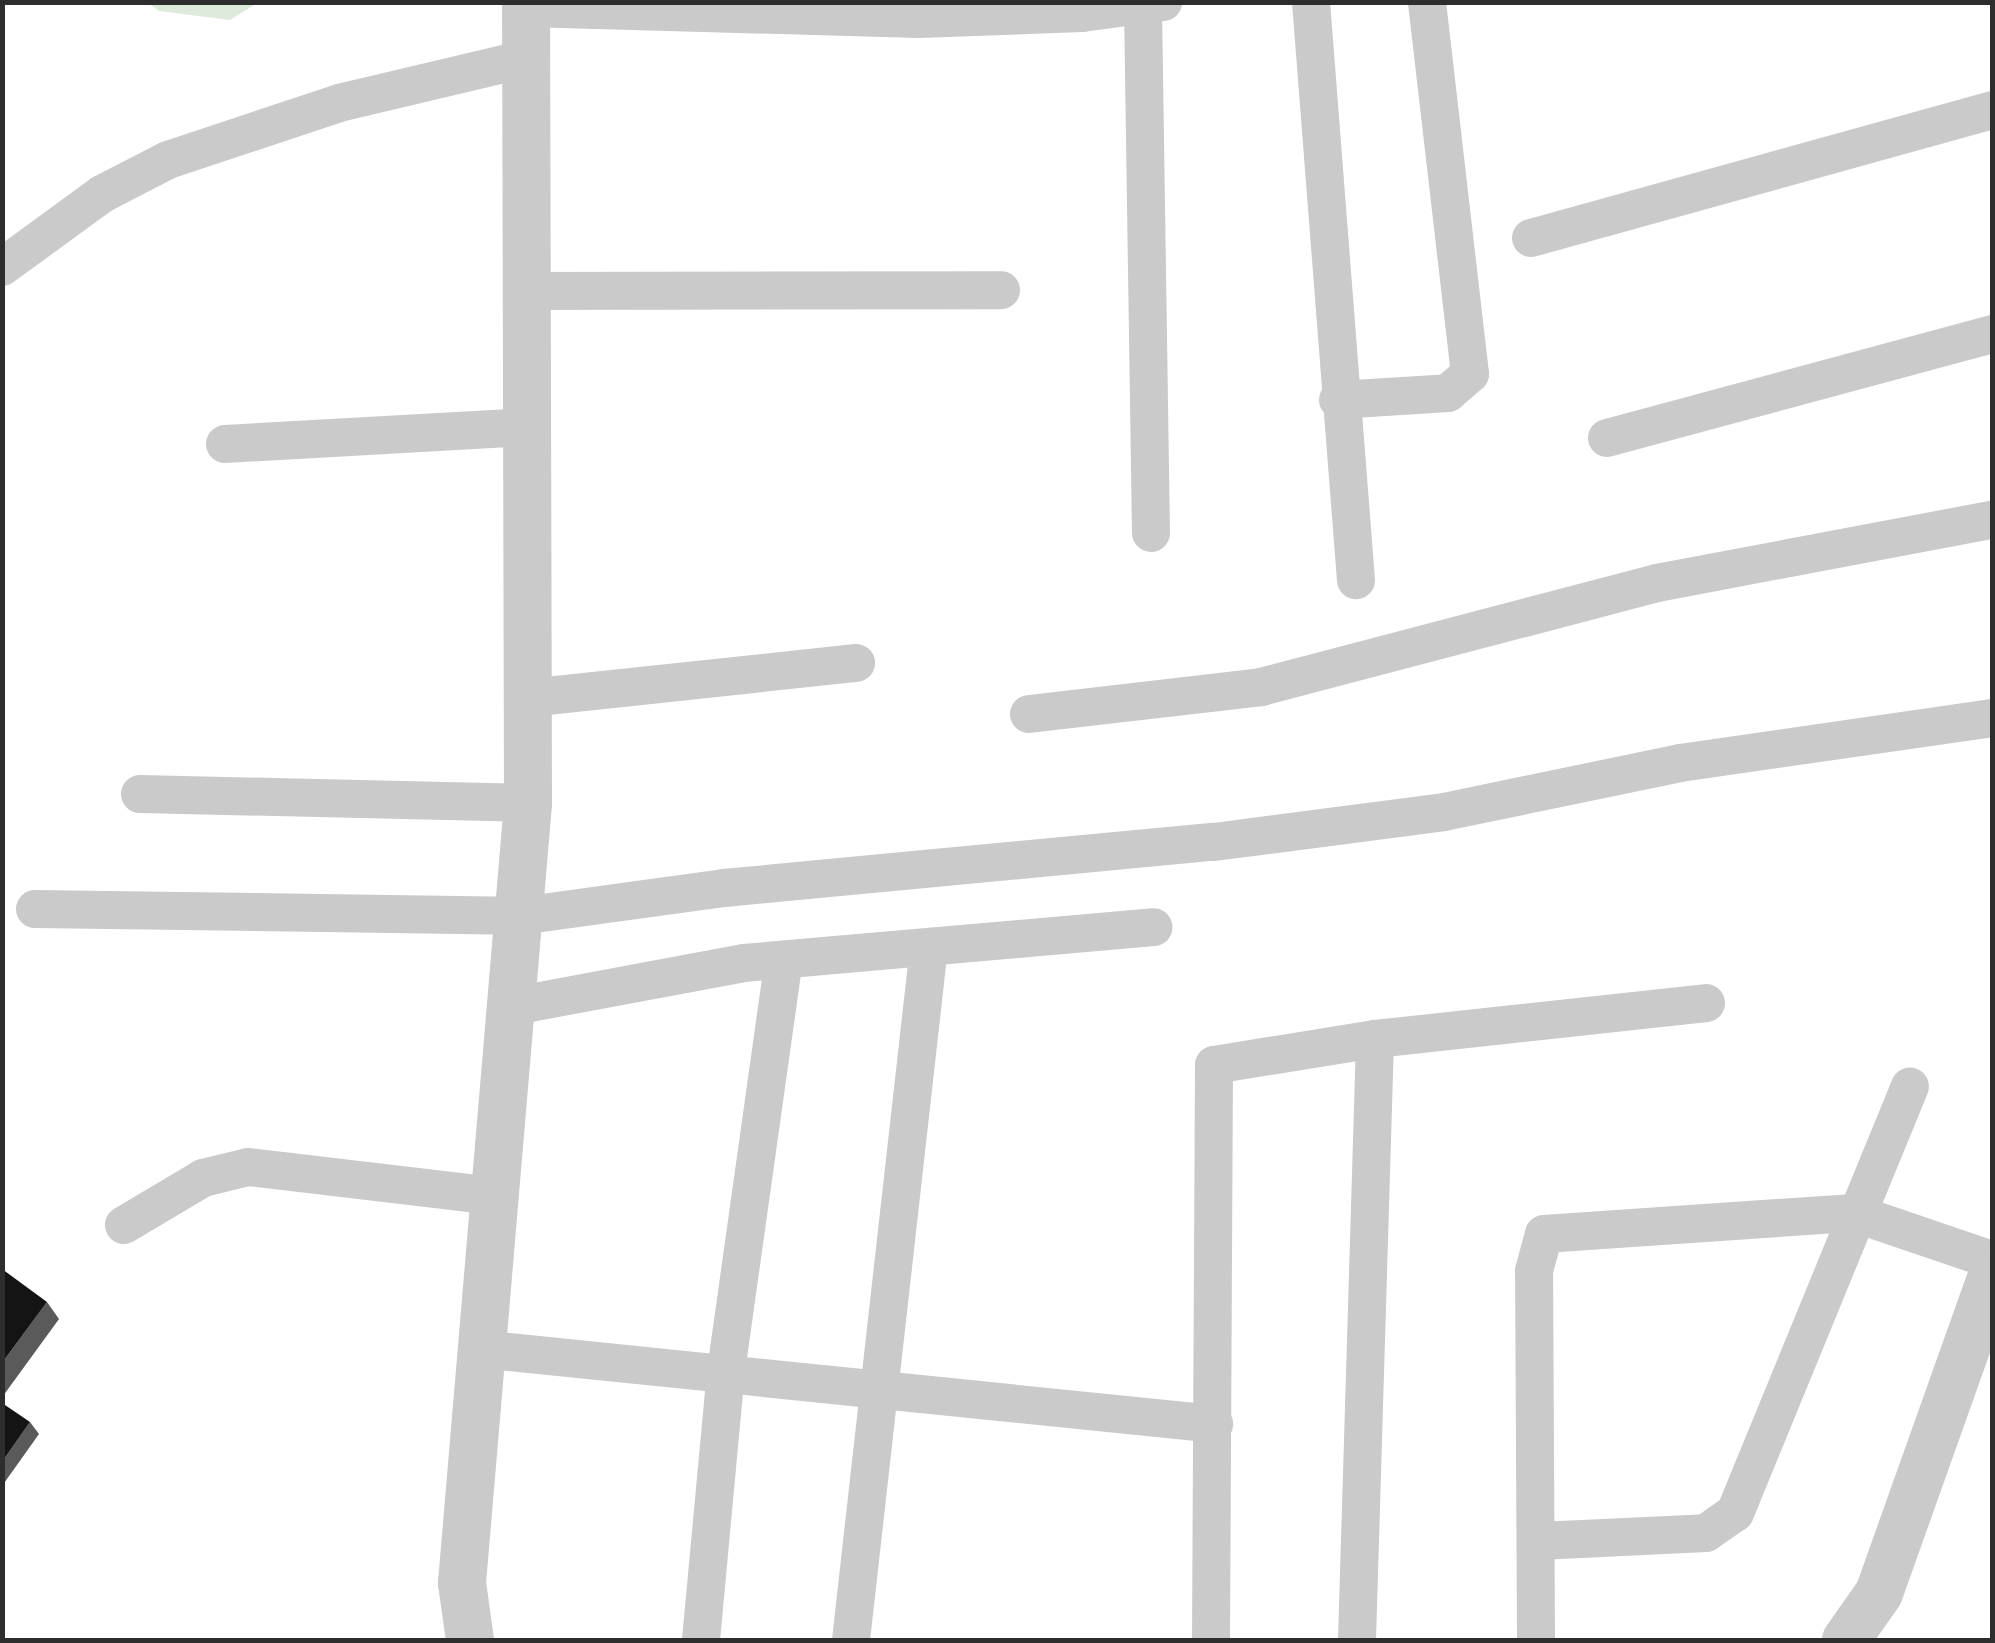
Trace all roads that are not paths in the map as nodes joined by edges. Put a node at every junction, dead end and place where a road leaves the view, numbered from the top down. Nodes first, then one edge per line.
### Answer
1 (1311, 2) edge
2 (1427, 2) edge
3 (526, 5) edge
4 (1153, 5) edge
5 (525, 60) junction
6 (1992, 110) edge
7 (1530, 238) dead end
8 (2, 267) edge
9 (1001, 290) dead end
10 (526, 291) junction
11 (1992, 334) edge
12 (1338, 400) junction
13 (526, 427) junction
14 (1607, 438) dead end
15 (225, 444) dead end
16 (1992, 520) edge
17 (1151, 533) dead end
18 (1356, 580) dead end
19 (856, 663) dead end
20 (528, 698) junction
21 (1029, 714) dead end
22 (1992, 718) edge
23 (140, 794) dead end
24 (528, 803) junction
25 (36, 909) dead end
26 (520, 916) junction
27 (1152, 927) dead end
28 (930, 947) junction
29 (784, 960) junction
30 (1706, 1002) dead end
31 (514, 1006) junction
32 (1375, 1039) junction
33 (1910, 1086) dead end
34 (495, 1196) junction
35 (1854, 1213) junction
36 (124, 1225) dead end
37 (1992, 1260) edge
38 (1992, 1276) edge
39 (480, 1349) junction
40 (726, 1371) junction
41 (877, 1386) junction
42 (1214, 1424) junction
43 (1539, 1541) junction
44 (470, 1640) edge
45 (701, 1640) edge
46 (851, 1640) edge
47 (1210, 1640) edge
48 (1358, 1640) edge
49 (1536, 1640) edge
50 (1846, 1640) edge

1 - 12 street
2 - 12 street
3 - 4 street
3 - 5 street
4 - 17 street
5 - 8 street
5 - 10 street
6 - 7 street
9 - 10 street
10 - 13 street
11 - 14 street
12 - 18 street
13 - 15 street
13 - 20 street
16 - 21 street
19 - 20 street
20 - 24 street
22 - 26 street
23 - 24 street
24 - 26 street
25 - 26 street
26 - 31 street
27 - 28 street
28 - 29 street
28 - 41 street
29 - 31 street
29 - 40 street
30 - 32 street
31 - 34 street
32 - 42 street
32 - 48 street
33 - 35 street
34 - 36 street
34 - 39 street
35 - 37 street
35 - 43 street
35 - 43 street
38 - 50 street
39 - 40 street
39 - 44 street
40 - 41 street
40 - 45 street
41 - 42 street
41 - 46 street
42 - 47 street
43 - 49 street

